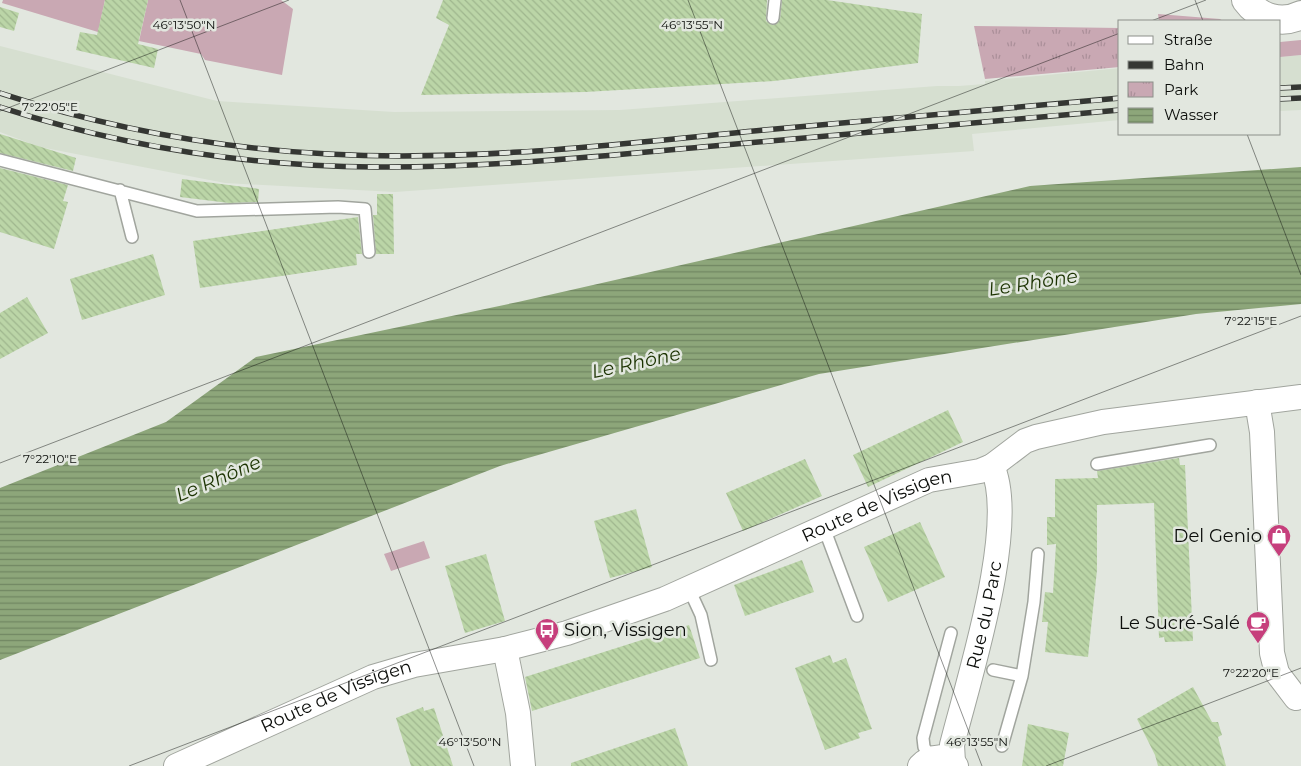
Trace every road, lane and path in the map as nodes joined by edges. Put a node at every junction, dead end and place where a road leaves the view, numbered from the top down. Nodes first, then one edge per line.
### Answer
1 (775, 0) edge
2 (1244, 3) edge
3 (1300, 16) edge
4 (773, 18) dead end
5 (0, 160) edge
6 (120, 190) junction
7 (132, 237) dead end
8 (369, 252) dead end
9 (1301, 397) edge
10 (1257, 402) junction
11 (1210, 445) dead end
12 (1098, 464) dead end
13 (992, 466) junction
14 (824, 528) junction
15 (1038, 554) dead end
16 (689, 589) junction
17 (857, 616) dead end
18 (951, 633) dead end
19 (505, 649) junction
20 (712, 660) dead end
21 (993, 670) dead end
22 (1022, 676) junction
23 (1299, 701) edge
24 (1002, 746) dead end
25 (940, 763) edge
26 (176, 766) edge
27 (523, 766) edge

1 - 4 lane
2 - 3 main road
5 - 6 lane
6 - 7 lane
6 - 8 lane
9 - 10 street, Route de Vissigen
10 - 13 street, Route de Vissigen
10 - 23 street
11 - 12 lane
13 - 14 street, Route de Vissigen
13 - 25 street, Rue du Parc
14 - 16 street, Route de Vissigen
14 - 17 lane
15 - 22 lane
16 - 19 street, Route de Vissigen
16 - 20 lane
18 - 25 lane
19 - 26 street, Route de Vissigen
19 - 27 street
21 - 22 lane
22 - 24 lane

